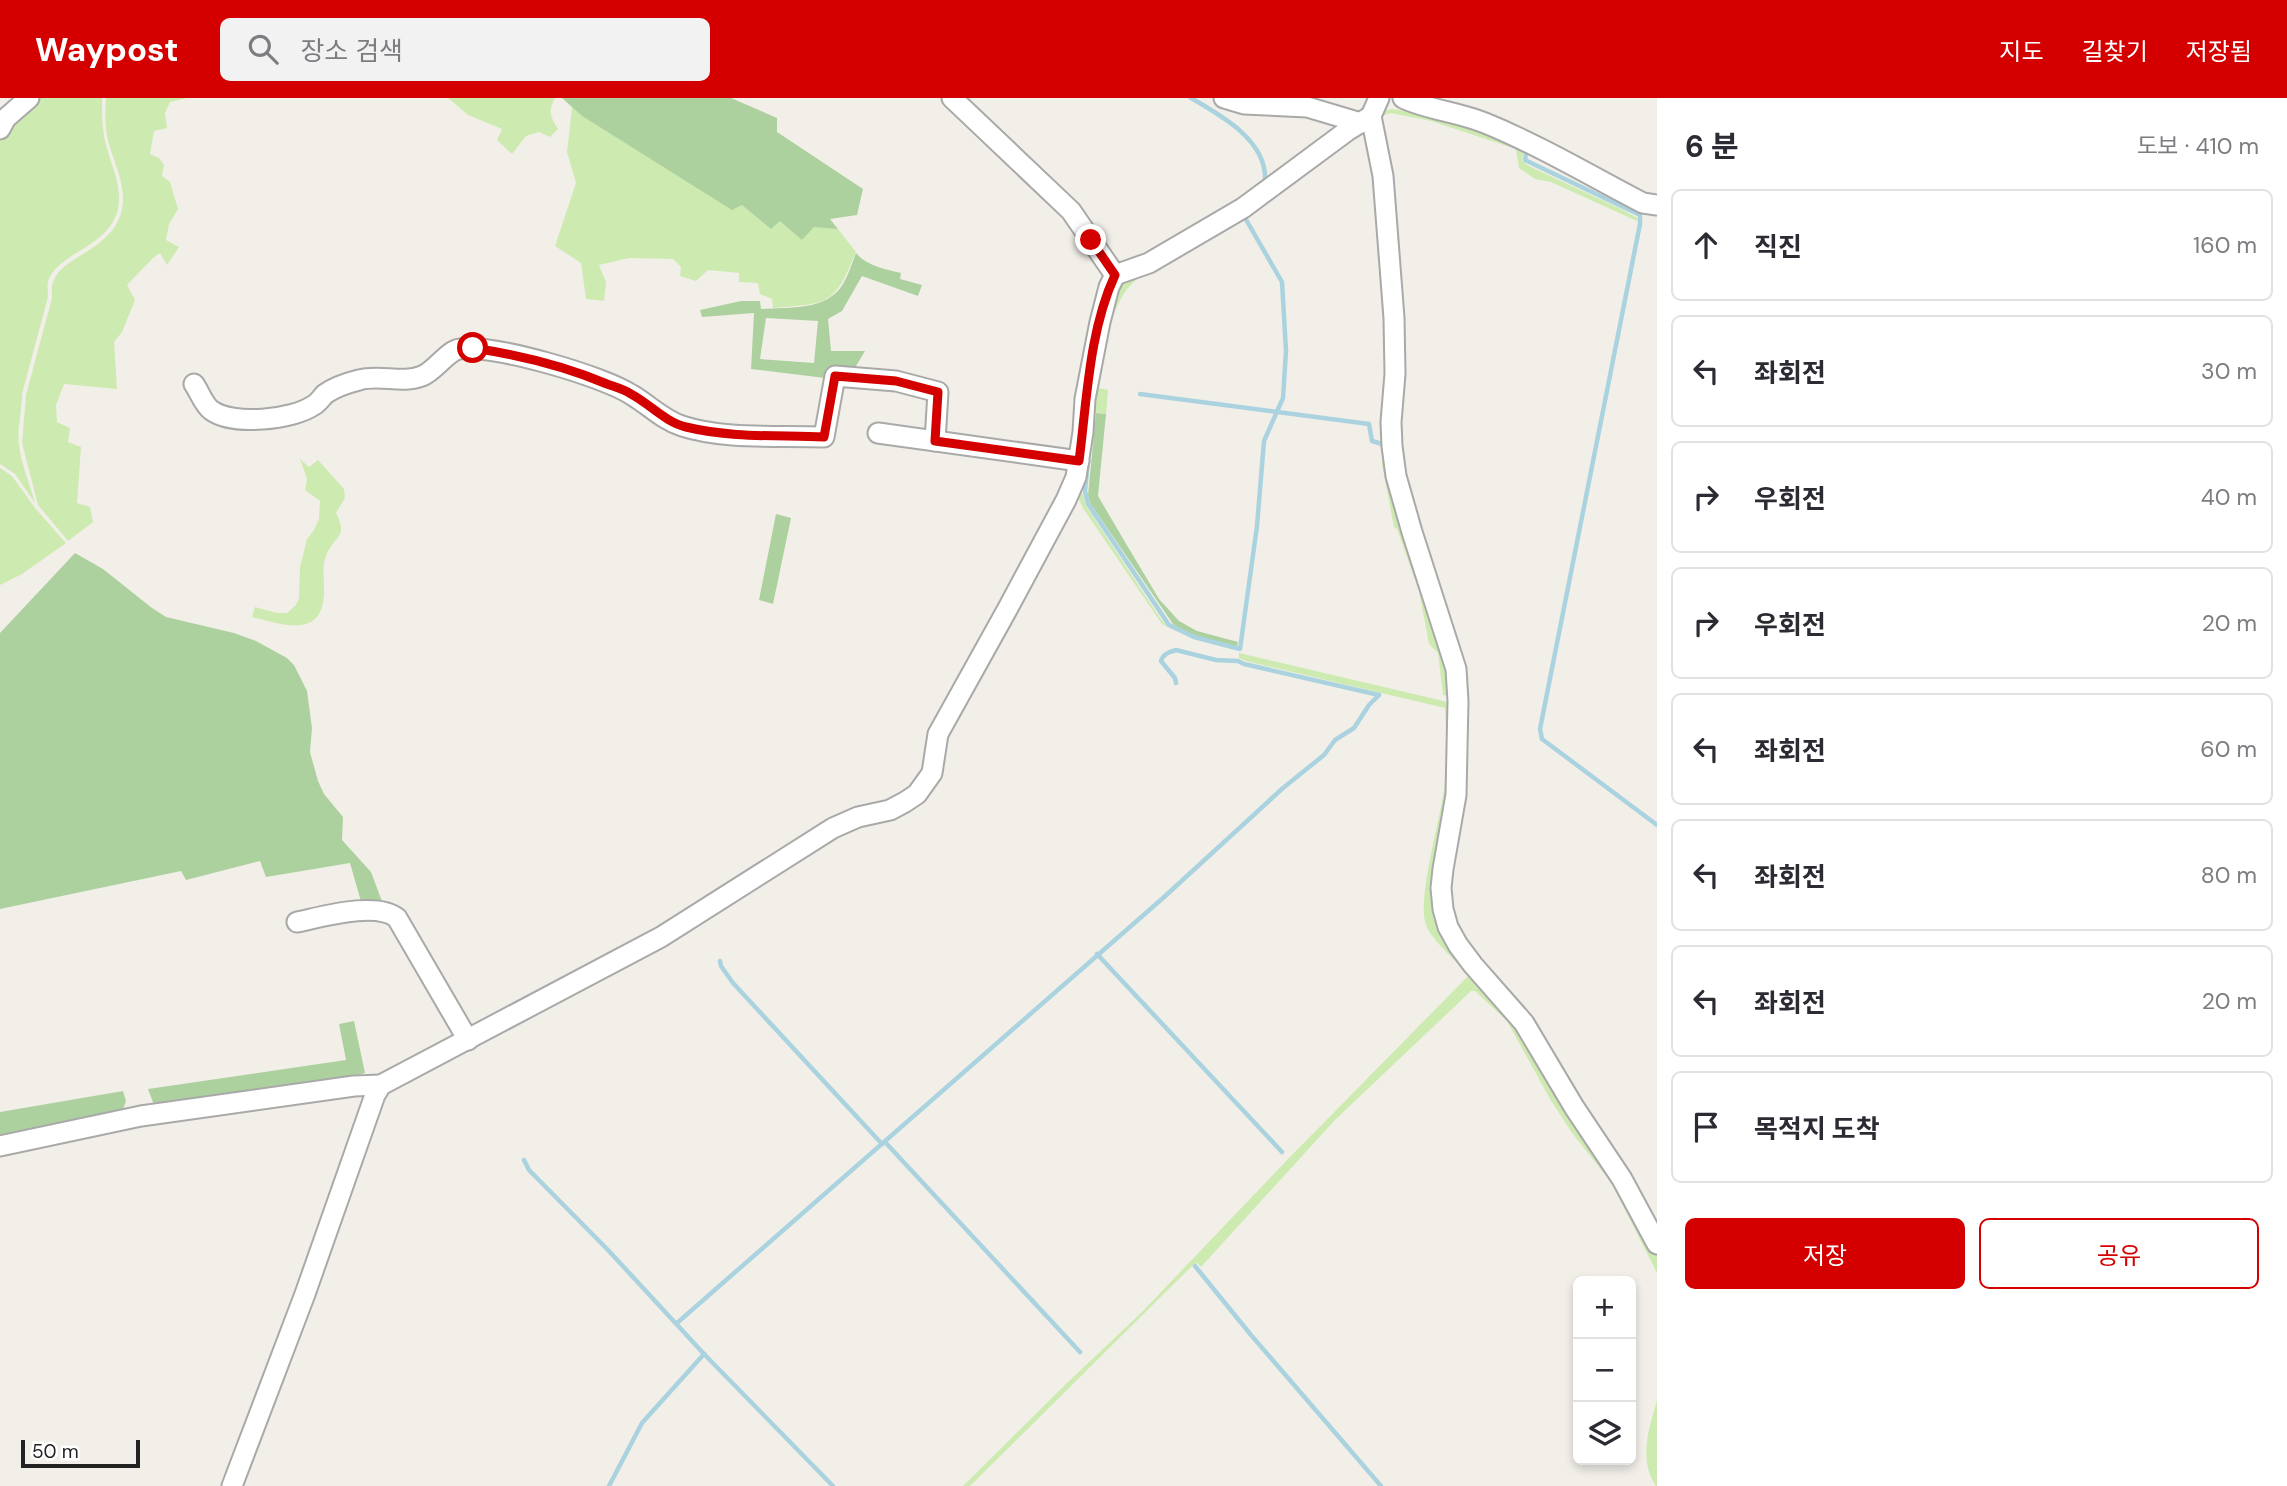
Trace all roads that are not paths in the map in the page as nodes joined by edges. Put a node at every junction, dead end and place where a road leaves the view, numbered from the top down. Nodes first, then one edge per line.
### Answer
1 (29, 98) edge
2 (952, 98) edge
3 (1224, 98) edge
4 (1403, 98) edge
5 (1370, 112) edge
6 (0, 129) edge
7 (1657, 205) edge
8 (1115, 275) junction
9 (194, 384) dead end
10 (878, 433) dead end
11 (935, 441) junction
12 (1079, 461) junction
13 (297, 922) dead end
14 (468, 1040) junction
15 (381, 1085) junction
16 (0, 1146) edge
17 (1657, 1244) edge
18 (232, 1486) edge

1 - 6 street
2 - 8 street
3 - 5 street
4 - 7 street
5 - 8 street
5 - 17 street
8 - 12 street
9 - 11 street
10 - 11 street
11 - 12 street
12 - 14 street
13 - 14 street
14 - 15 street
15 - 16 street
15 - 18 street

